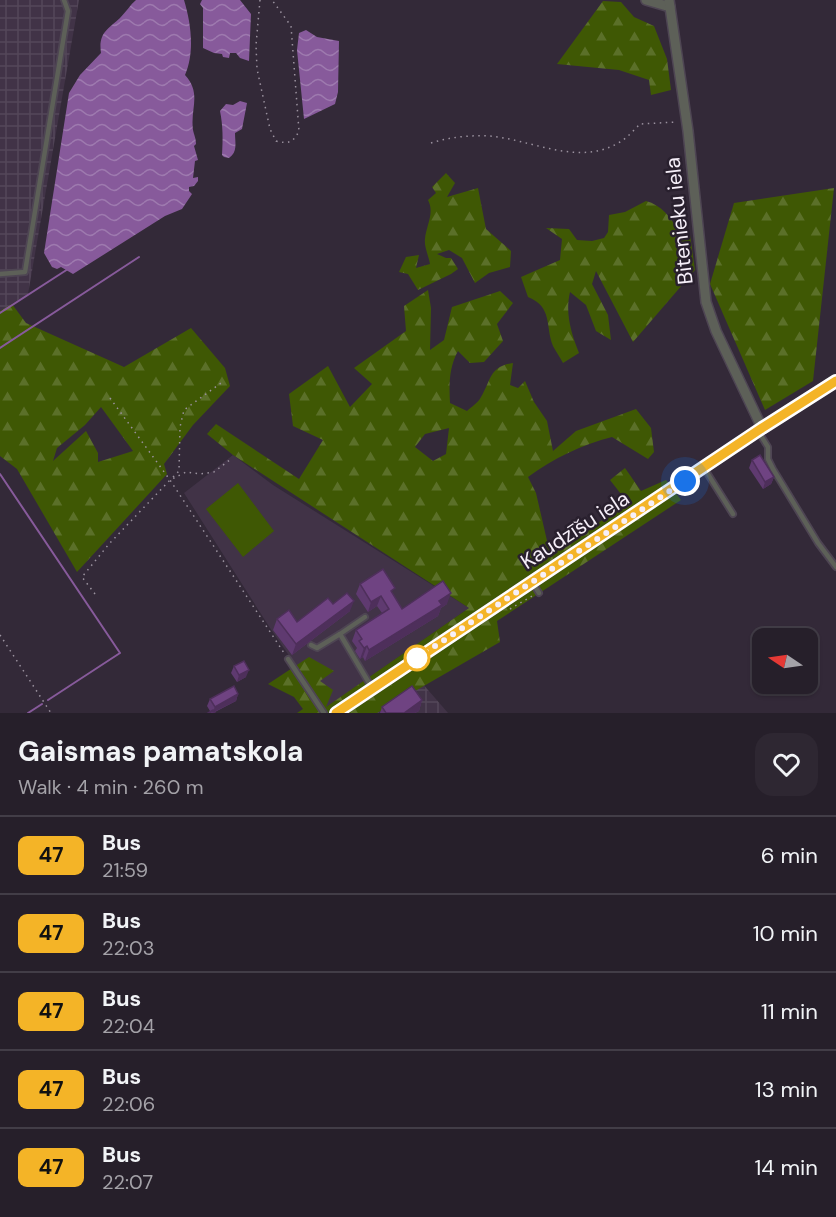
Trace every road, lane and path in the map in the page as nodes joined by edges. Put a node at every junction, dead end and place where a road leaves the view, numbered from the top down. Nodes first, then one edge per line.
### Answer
1 (64, 0) edge
2 (260, 0) edge
3 (272, 0) edge
4 (646, 0) edge
5 (669, 3) edge
6 (687, 122) junction
7 (431, 143) dead end
8 (0, 274) edge
9 (836, 381) edge
10 (221, 382) dead end
11 (110, 398) dead end
12 (760, 430) junction
13 (231, 459) dead end
14 (704, 468) junction
15 (170, 480) junction
16 (733, 514) dead end
17 (836, 567) edge
18 (537, 589) junction
19 (95, 594) dead end
20 (506, 610) dead end
21 (365, 617) dead end
22 (339, 634) junction
23 (0, 635) edge
24 (311, 645) dead end
25 (288, 659) joint
26 (372, 688) junction
27 (51, 713) edge
28 (324, 713) edge
29 (336, 713) edge

1 - 8 lane
2 - 3 path
4 - 5 street
5 - 6 street, Bitenieku iela
6 - 7 path
6 - 12 street, Bitenieku iela
9 - 12 street, Kaudzīšu iela
10 - 15 path
11 - 15 path
12 - 14 street, Kaudzīšu iela
12 - 17 lane
13 - 15 path
14 - 16 lane
14 - 18 street, Kaudzīšu iela
15 - 19 path
15 - 25 path
18 - 20 path
18 - 26 street, Kaudzīšu iela
21 - 22 lane
22 - 24 lane
22 - 26 lane
23 - 27 path
25 - 28 lane
26 - 29 street, Kaudzīšu iela

